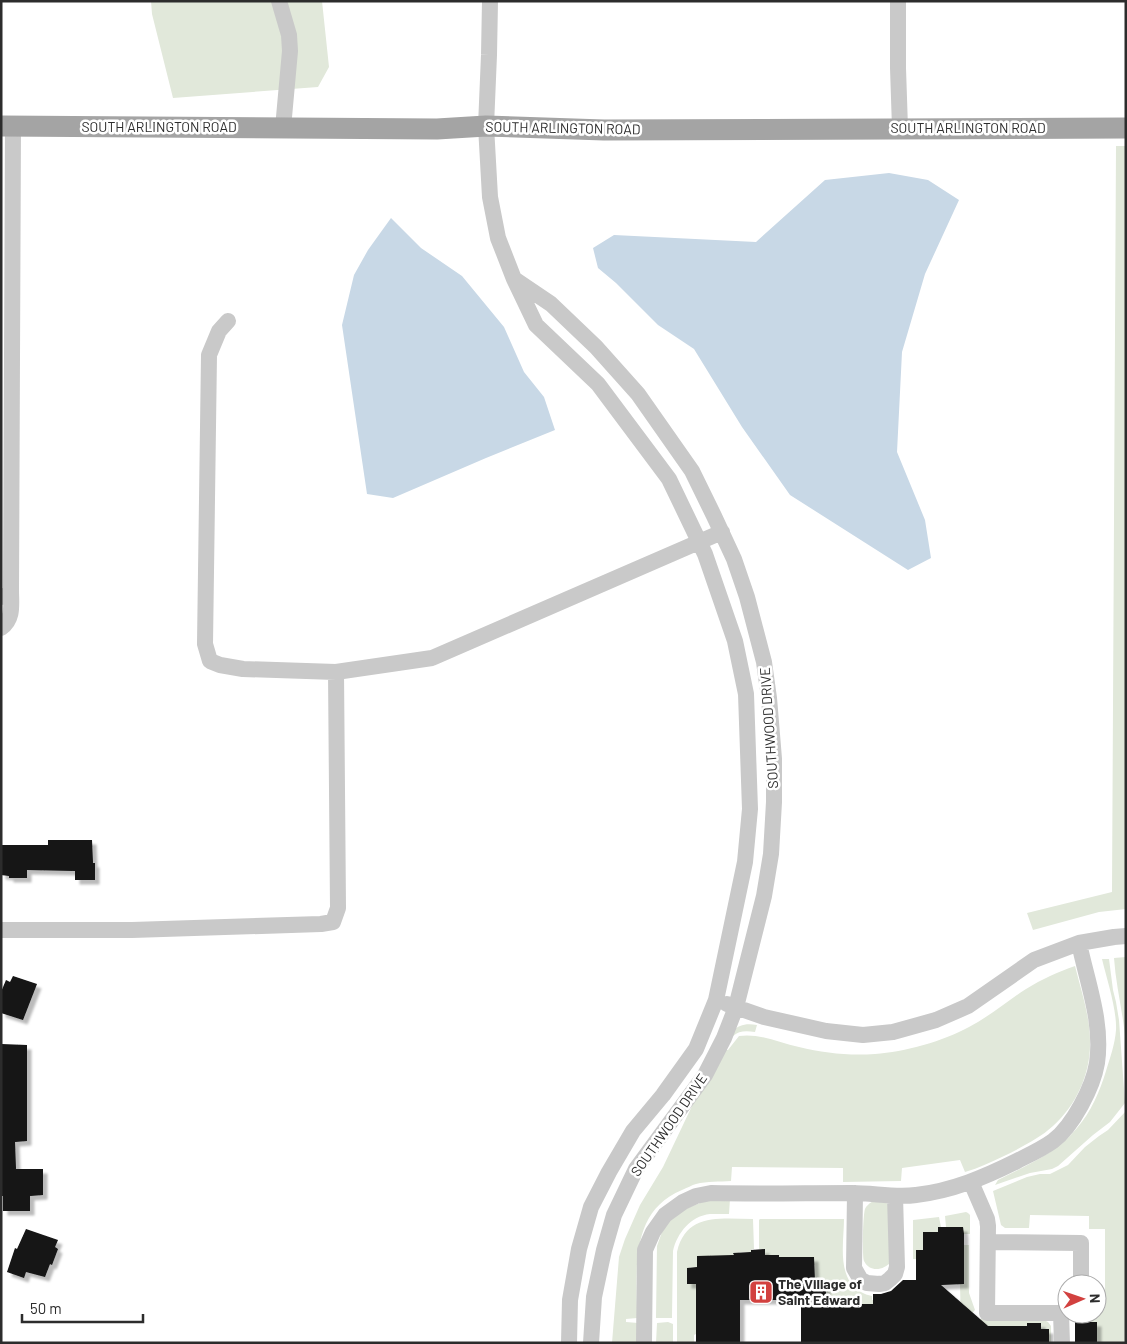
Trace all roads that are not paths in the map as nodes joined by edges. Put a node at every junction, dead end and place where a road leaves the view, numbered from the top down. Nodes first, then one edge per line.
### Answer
1 (279, 1) edge
2 (490, 1) edge
3 (898, 1) edge
4 (7, 126) edge
5 (486, 126) junction
6 (283, 128) junction
7 (900, 128) junction
8 (1126, 128) edge
9 (514, 279) junction
10 (228, 321) dead end
11 (10, 532) junction
12 (722, 532) junction
13 (700, 542) junction
14 (1, 548) edge
15 (6, 593) edge
16 (1, 628) edge
17 (336, 672) junction
18 (1, 930) edge
19 (1126, 936) edge
20 (1079, 943) junction
21 (716, 1000) junction
22 (736, 1007) junction
23 (972, 1182) junction
24 (855, 1193) junction
25 (895, 1196) junction
26 (988, 1242) junction
27 (1081, 1274) edge
28 (1057, 1313) edge
29 (1063, 1324) edge
30 (569, 1343) edge
31 (591, 1343) edge
32 (644, 1343) edge
33 (1062, 1343) edge

1 - 6 street
2 - 5 street, SOUTHWOOD DRIVE
3 - 7 street
4 - 6 main road, SOUTH ARLINGTON ROAD
4 - 11 street
5 - 6 main road, SOUTH ARLINGTON ROAD
5 - 7 main road, SOUTH ARLINGTON ROAD
5 - 9 street, SOUTHWOOD DRIVE
7 - 8 main road, SOUTH ARLINGTON ROAD
9 - 12 street, SOUTHWOOD DRIVE
9 - 13 street, SOUTHWOOD DRIVE
10 - 17 street
11 - 14 street
11 - 15 street
12 - 13 street
12 - 22 street, SOUTHWOOD DRIVE
13 - 17 street
13 - 21 street, SOUTHWOOD DRIVE
15 - 16 street
17 - 18 street
19 - 20 street
20 - 22 street
20 - 23 street
21 - 22 street
21 - 30 street, SOUTHWOOD DRIVE
22 - 31 street, SOUTHWOOD DRIVE
23 - 25 street
23 - 26 street
24 - 25 street
24 - 25 street
24 - 32 street
26 - 27 street
26 - 28 street
29 - 33 street

